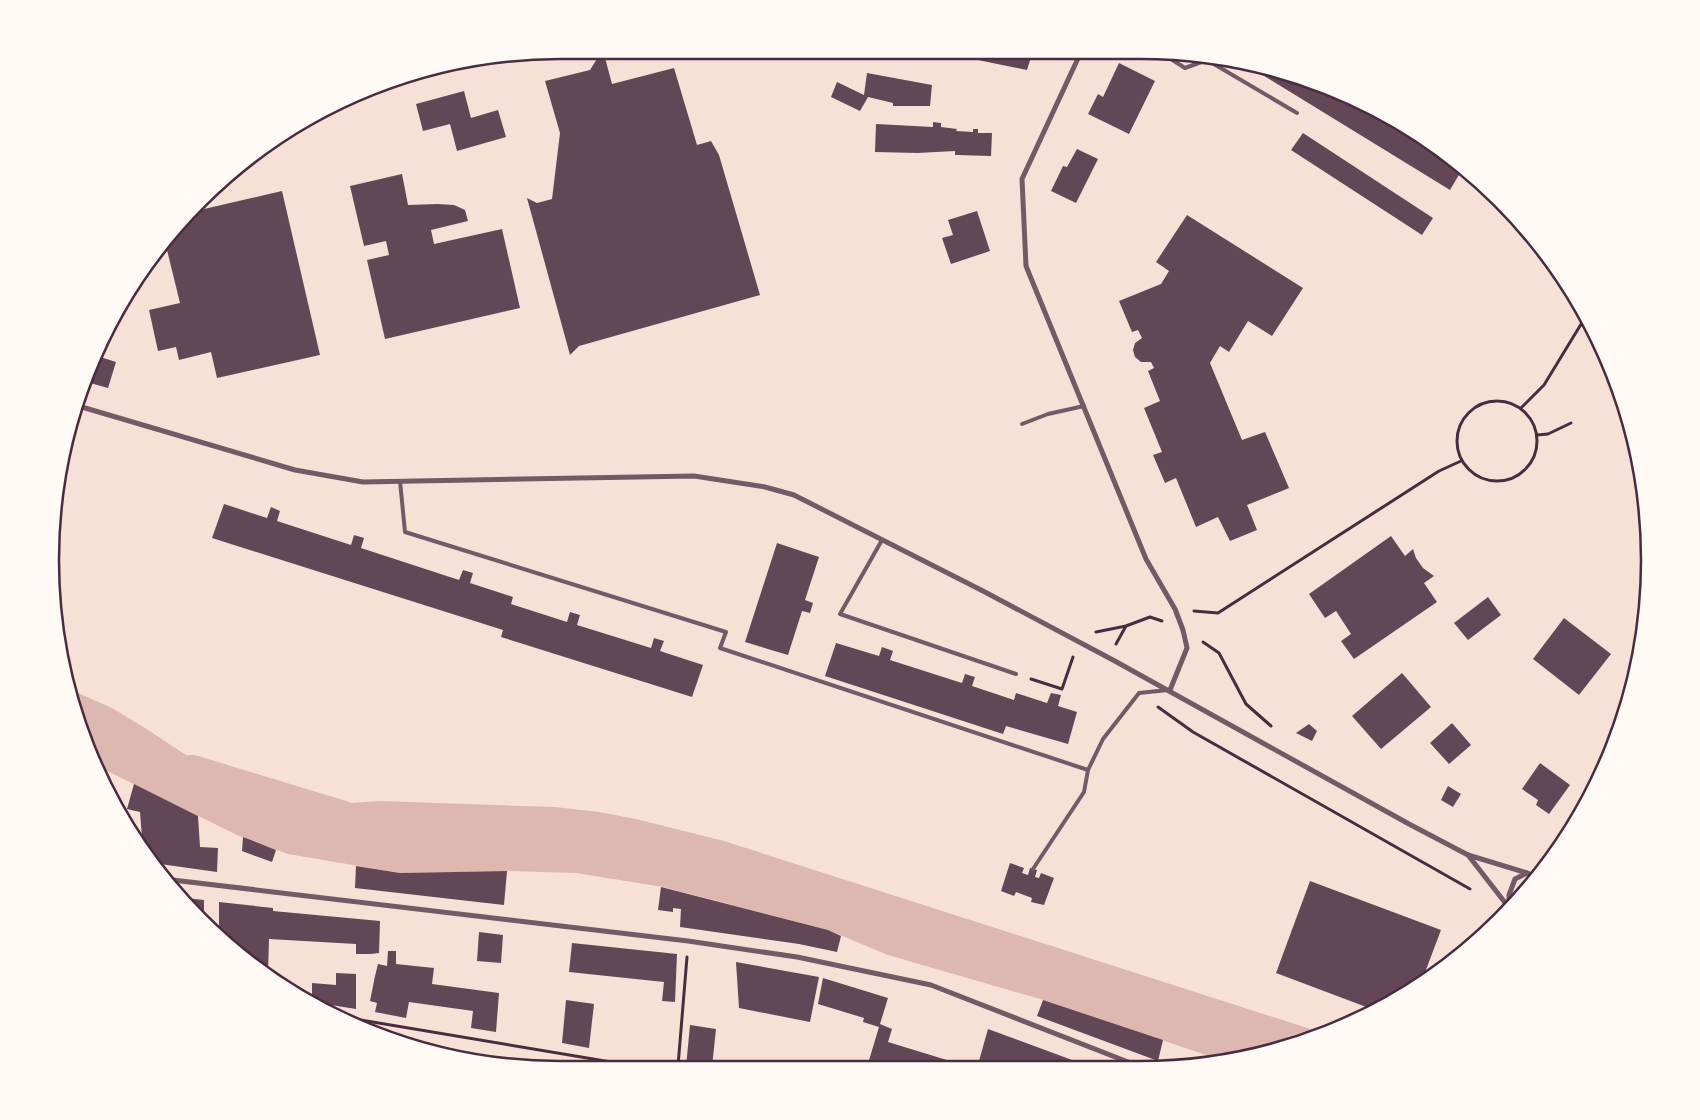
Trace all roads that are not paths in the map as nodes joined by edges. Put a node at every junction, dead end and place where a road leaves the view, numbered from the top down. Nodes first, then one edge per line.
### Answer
1 (1078, 59) edge
2 (1172, 60) edge
3 (1200, 63) edge
4 (1215, 64) edge
5 (1297, 113) dead end
6 (1084, 406) junction
7 (83, 407) edge
8 (1022, 424) dead end
9 (400, 481) junction
10 (882, 540) junction
11 (1016, 674) road end
12 (1170, 690) junction
13 (1088, 770) junction
14 (1468, 855) junction
15 (1033, 869) dead end
16 (1527, 872) junction
17 (1531, 874) edge
18 (175, 880) edge
19 (1509, 898) edge
20 (1505, 903) edge
21 (1126, 1061) edge

1 - 6 street
2 - 3 lane
4 - 5 lane
6 - 8 lane
6 - 12 street
7 - 9 street
9 - 10 street
9 - 13 lane
10 - 11 lane
10 - 12 street
12 - 13 lane
12 - 14 street
13 - 15 lane
14 - 16 street
14 - 20 street
16 - 17 street
16 - 19 street
18 - 21 street

